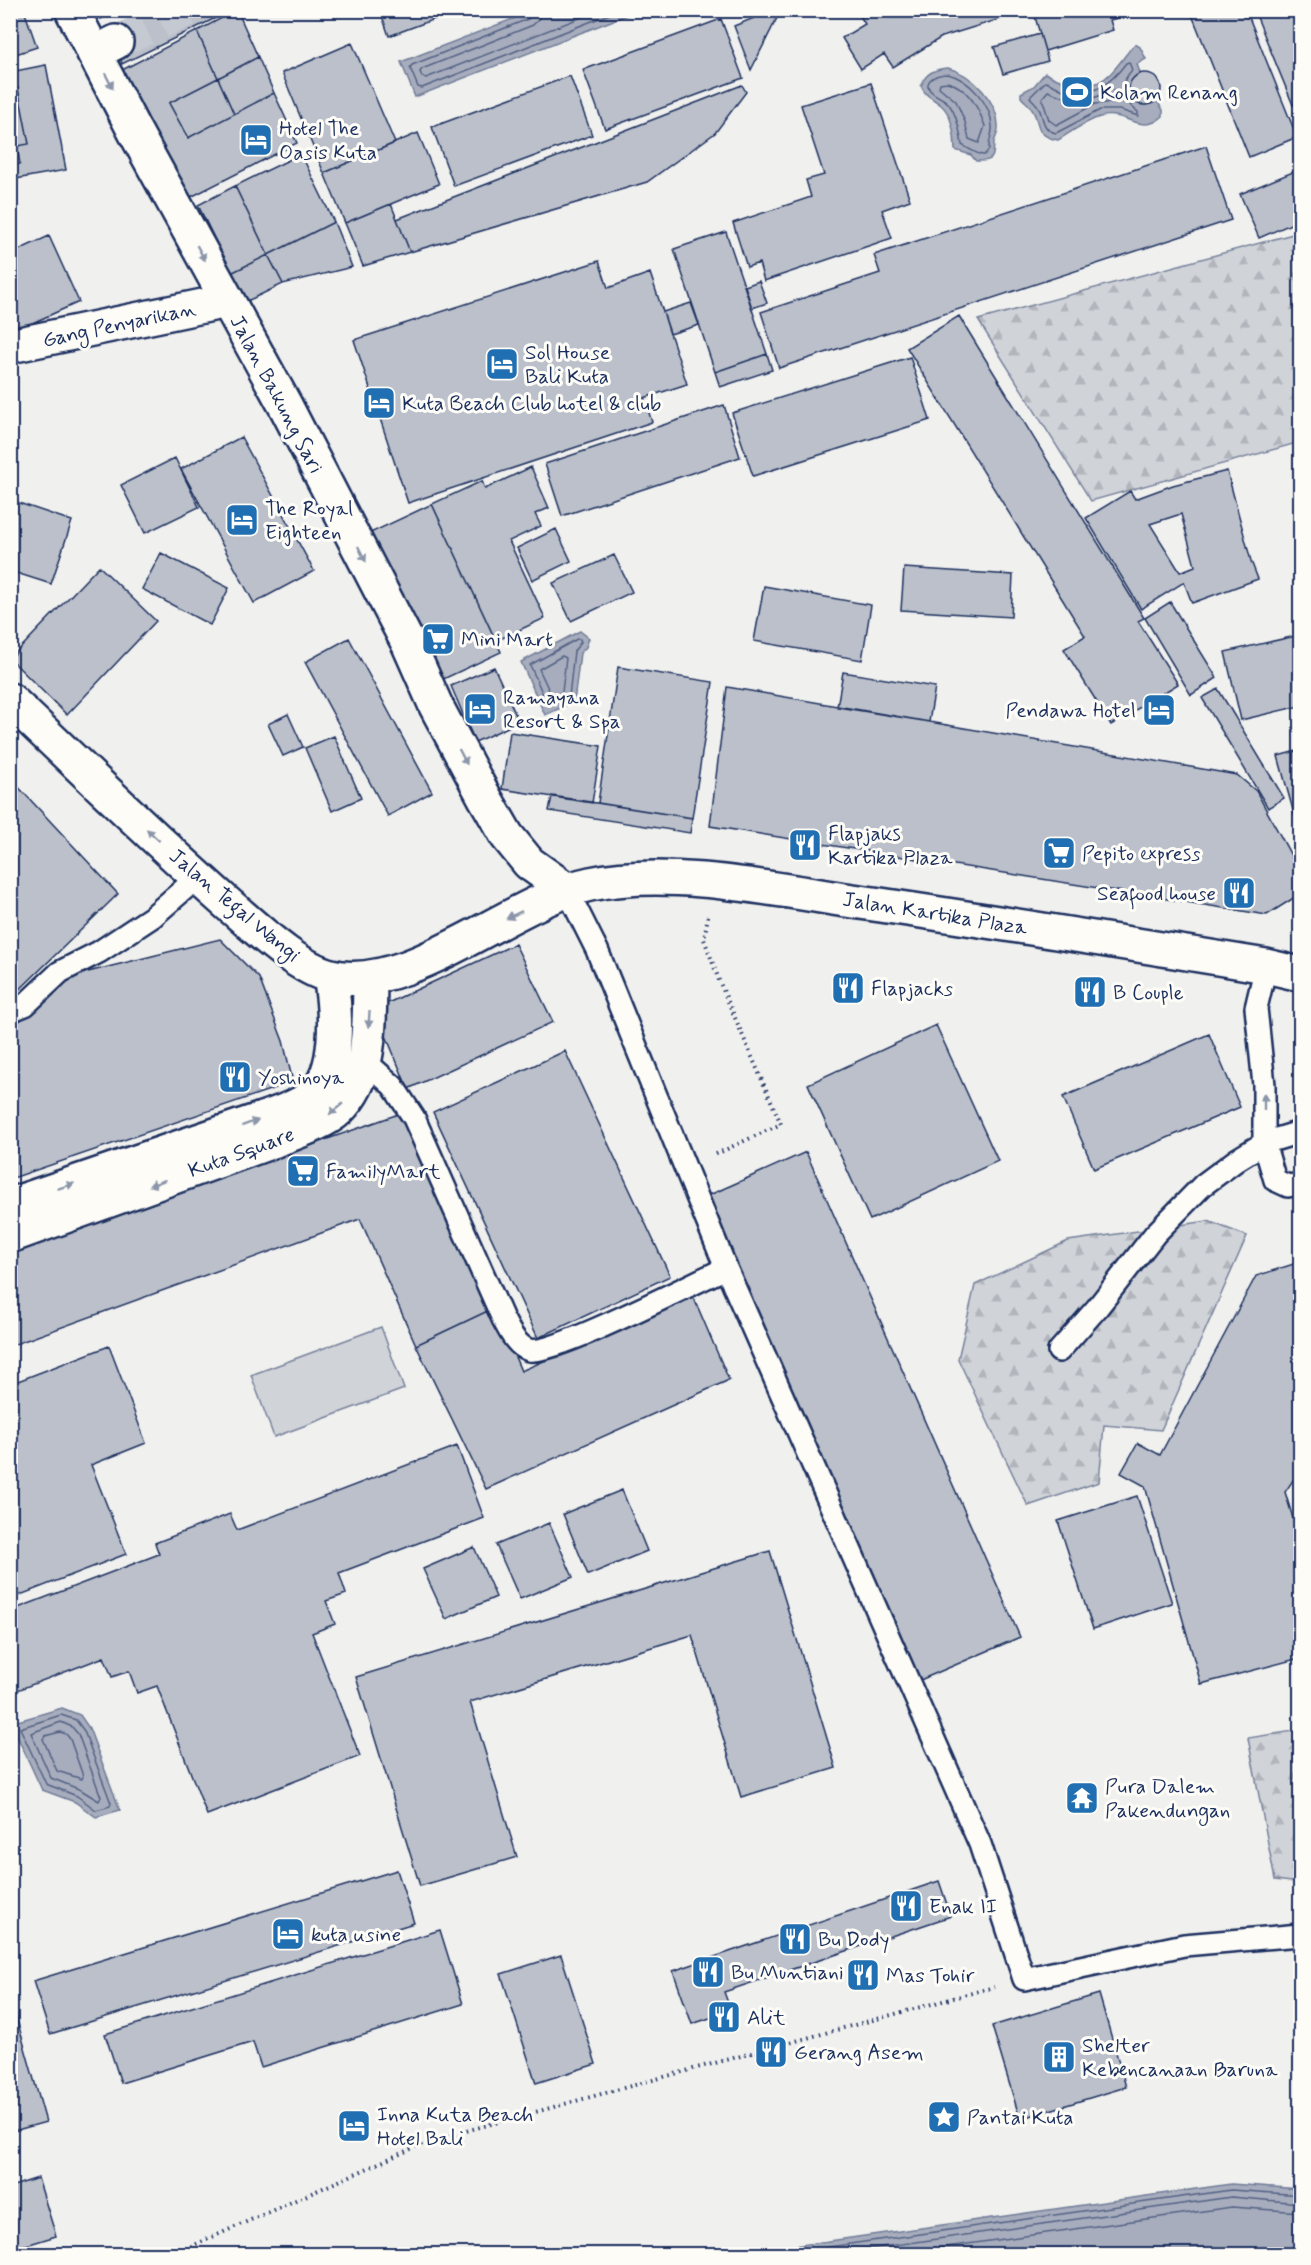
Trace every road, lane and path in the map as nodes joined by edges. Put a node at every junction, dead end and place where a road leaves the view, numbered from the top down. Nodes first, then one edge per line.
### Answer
1 (72, 10) edge
2 (227, 302) junction
3 (10, 346) edge
4 (10, 700) edge
5 (198, 877) junction
6 (715, 883) junction
7 (567, 890) junction
8 (1266, 966) junction
9 (1300, 974) edge
10 (330, 976) junction
11 (370, 978) junction
12 (10, 1011) edge
13 (364, 1060) junction
14 (1300, 1132) edge
15 (1264, 1143) junction
16 (685, 1168) junction
17 (1300, 1184) edge
18 (10, 1205) edge
19 (10, 1236) edge
20 (726, 1268) junction
21 (1059, 1351) dead end
22 (1300, 1935) edge
23 (1024, 1979) junction
24 (174, 2254) edge

1 -> 2 main road, Jalan Bakung Sari
2 - 3 main road, Gang Penyarikan
2 -> 7 main road, Jalan Bakung Sari
5 -> 4 main road, Jalan Tegal Wangi
5 - 10 main road, Jalan Tegal Wangi
5 - 12 lane
6 - 7 main road, Jalan Kartika Plaza
6 - 8 main road, Jalan Kartika Plaza
6 - 16 path
7 -> 11 main road, Jalan Tegal Wangi
7 - 16 lane
8 - 9 main road, Jalan Kartika Plaza
15 -> 8 lane
10 - 11 main road, Jalan Tegal Wangi
18 -> 10 main road, Kuta Square
11 -> 13 main road, Kuta Square
13 -> 19 main road, Kuta Square
13 - 20 lane
14 - 15 lane
15 - 17 lane
15 - 21 lane
16 - 20 lane
20 - 23 lane
22 - 23 lane
23 - 24 path

